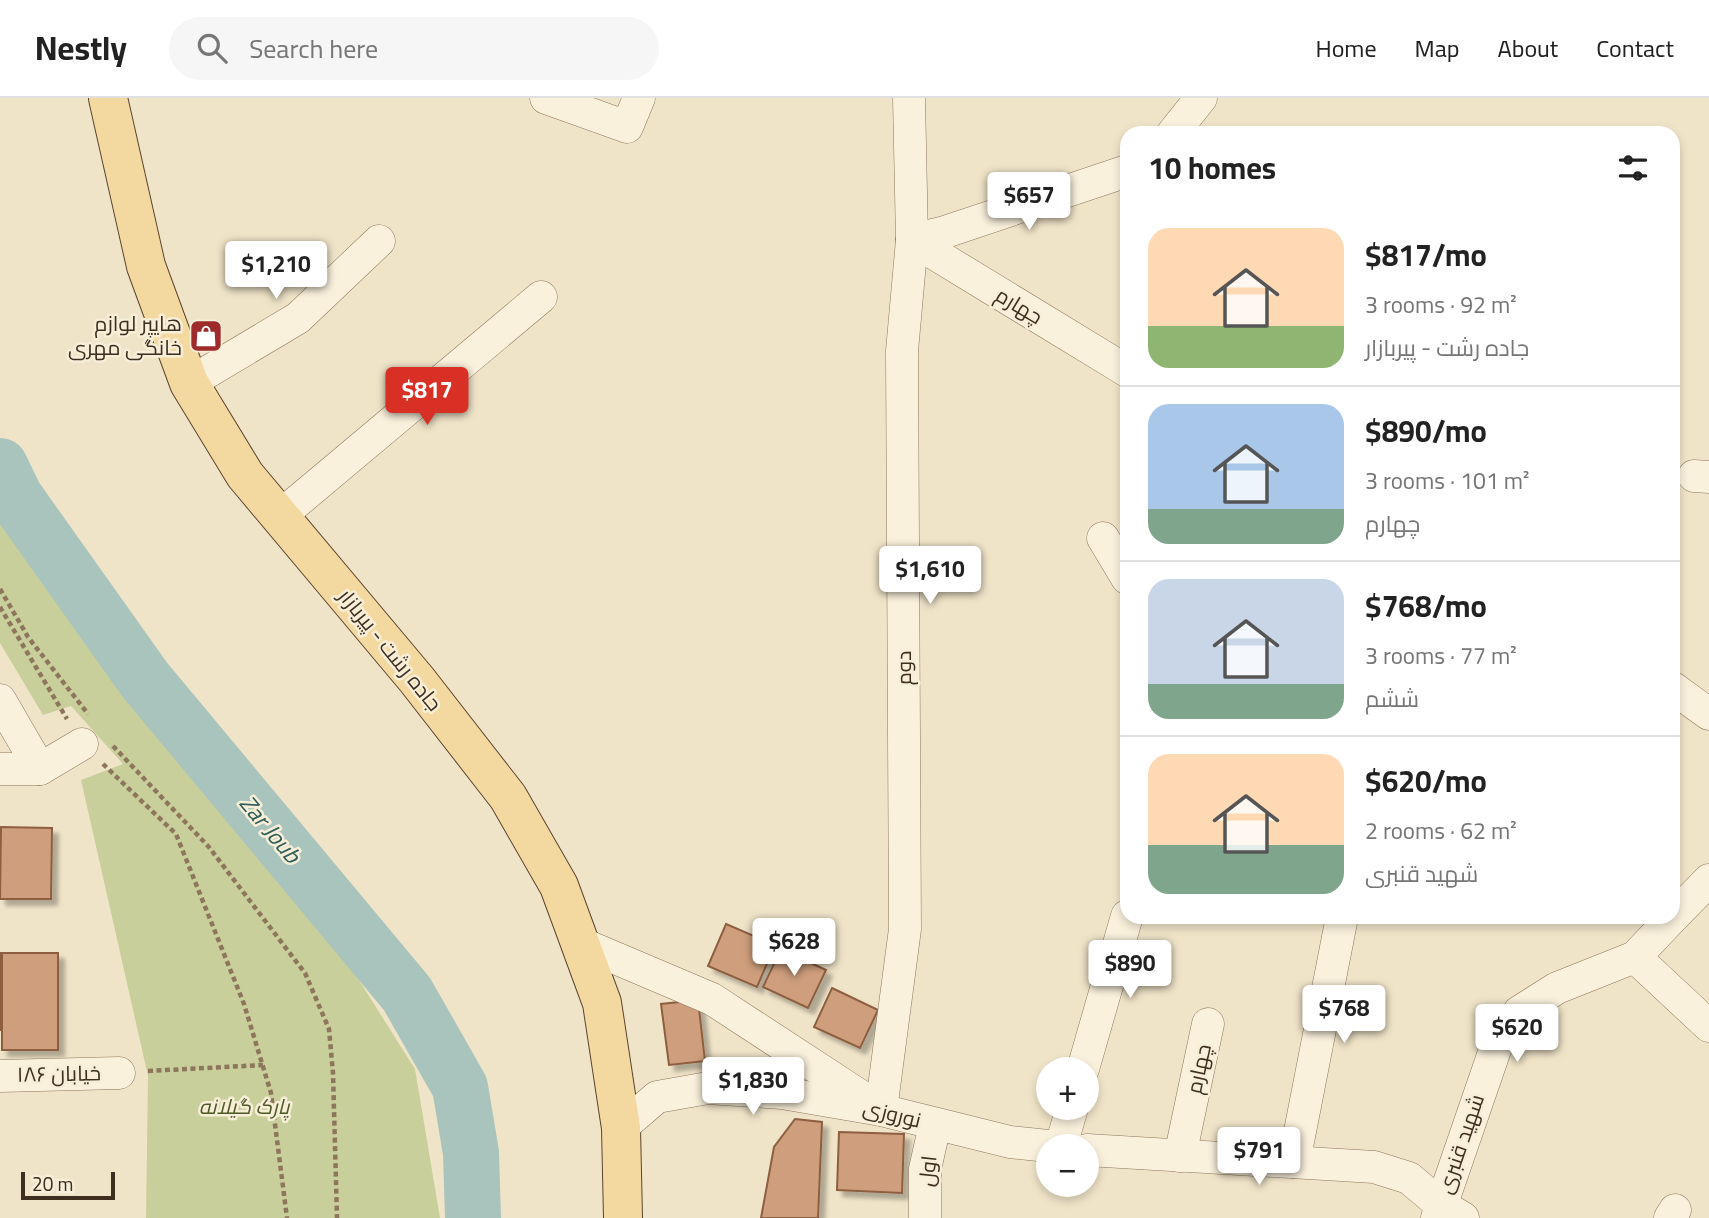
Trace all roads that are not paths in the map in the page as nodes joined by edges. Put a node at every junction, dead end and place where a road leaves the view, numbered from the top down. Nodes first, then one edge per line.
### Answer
1 (108, 98) edge
2 (546, 98) edge
3 (639, 98) edge
4 (909, 98) edge
5 (1201, 98) edge
6 (1179, 126) edge
7 (1120, 173) edge
8 (912, 240) junction
9 (379, 241) dead end
10 (541, 297) dead end
11 (1120, 368) edge
12 (189, 383) junction
13 (280, 516) junction
14 (1103, 538) dead end
15 (1120, 566) edge
16 (1680, 692) edge
17 (0, 699) edge
18 (1709, 714) edge
19 (96, 737) road end
20 (0, 769) edge
21 (40, 769) junction
22 (1709, 880) edge
23 (1680, 910) edge
24 (1125, 924) edge
25 (1341, 924) edge
26 (1666, 924) edge
27 (580, 943) junction
28 (1635, 957) junction
29 (1208, 1024) dead end
30 (1709, 1026) edge
31 (1086, 1057) edge
32 (118, 1073) road end
33 (0, 1076) edge
34 (881, 1110) junction
35 (935, 1125) junction
36 (621, 1128) junction
37 (1036, 1145) edge
38 (1099, 1151) edge
39 (1180, 1156) junction
40 (1294, 1163) junction
41 (1447, 1214) edge
42 (623, 1218) edge
43 (925, 1218) edge

1 - 12 main road, جاده رشت - پیربازار
2 - 3 street
4 - 8 street, دوم
5 - 6 street
7 - 8 street
8 - 11 street, چهارم
8 - 34 street, دوم
9 - 12 street
10 - 13 street
12 - 13 main road, جاده رشت - پیربازار
13 - 27 main road, جاده رشت - پیربازار
14 - 15 street
16 - 18 street
17 - 21 street
19 - 21 street
20 - 21 street
22 - 23 street
24 - 31 street
25 - 40 street
26 - 28 street
27 - 34 street
27 - 36 main road, جاده رشت - پیربازار
28 - 30 street
28 - 41 street, شهید قنبری
29 - 39 street, چهارم
32 - 33 street, خیابان ۱۸۶
34 - 35 street, نوروزی
34 - 36 street, نوروزی
35 - 37 street, نوروزی
35 - 43 street, اول
36 - 42 main road, جاده رشت - پیربازار
38 - 39 street
39 - 40 street
40 - 41 street

